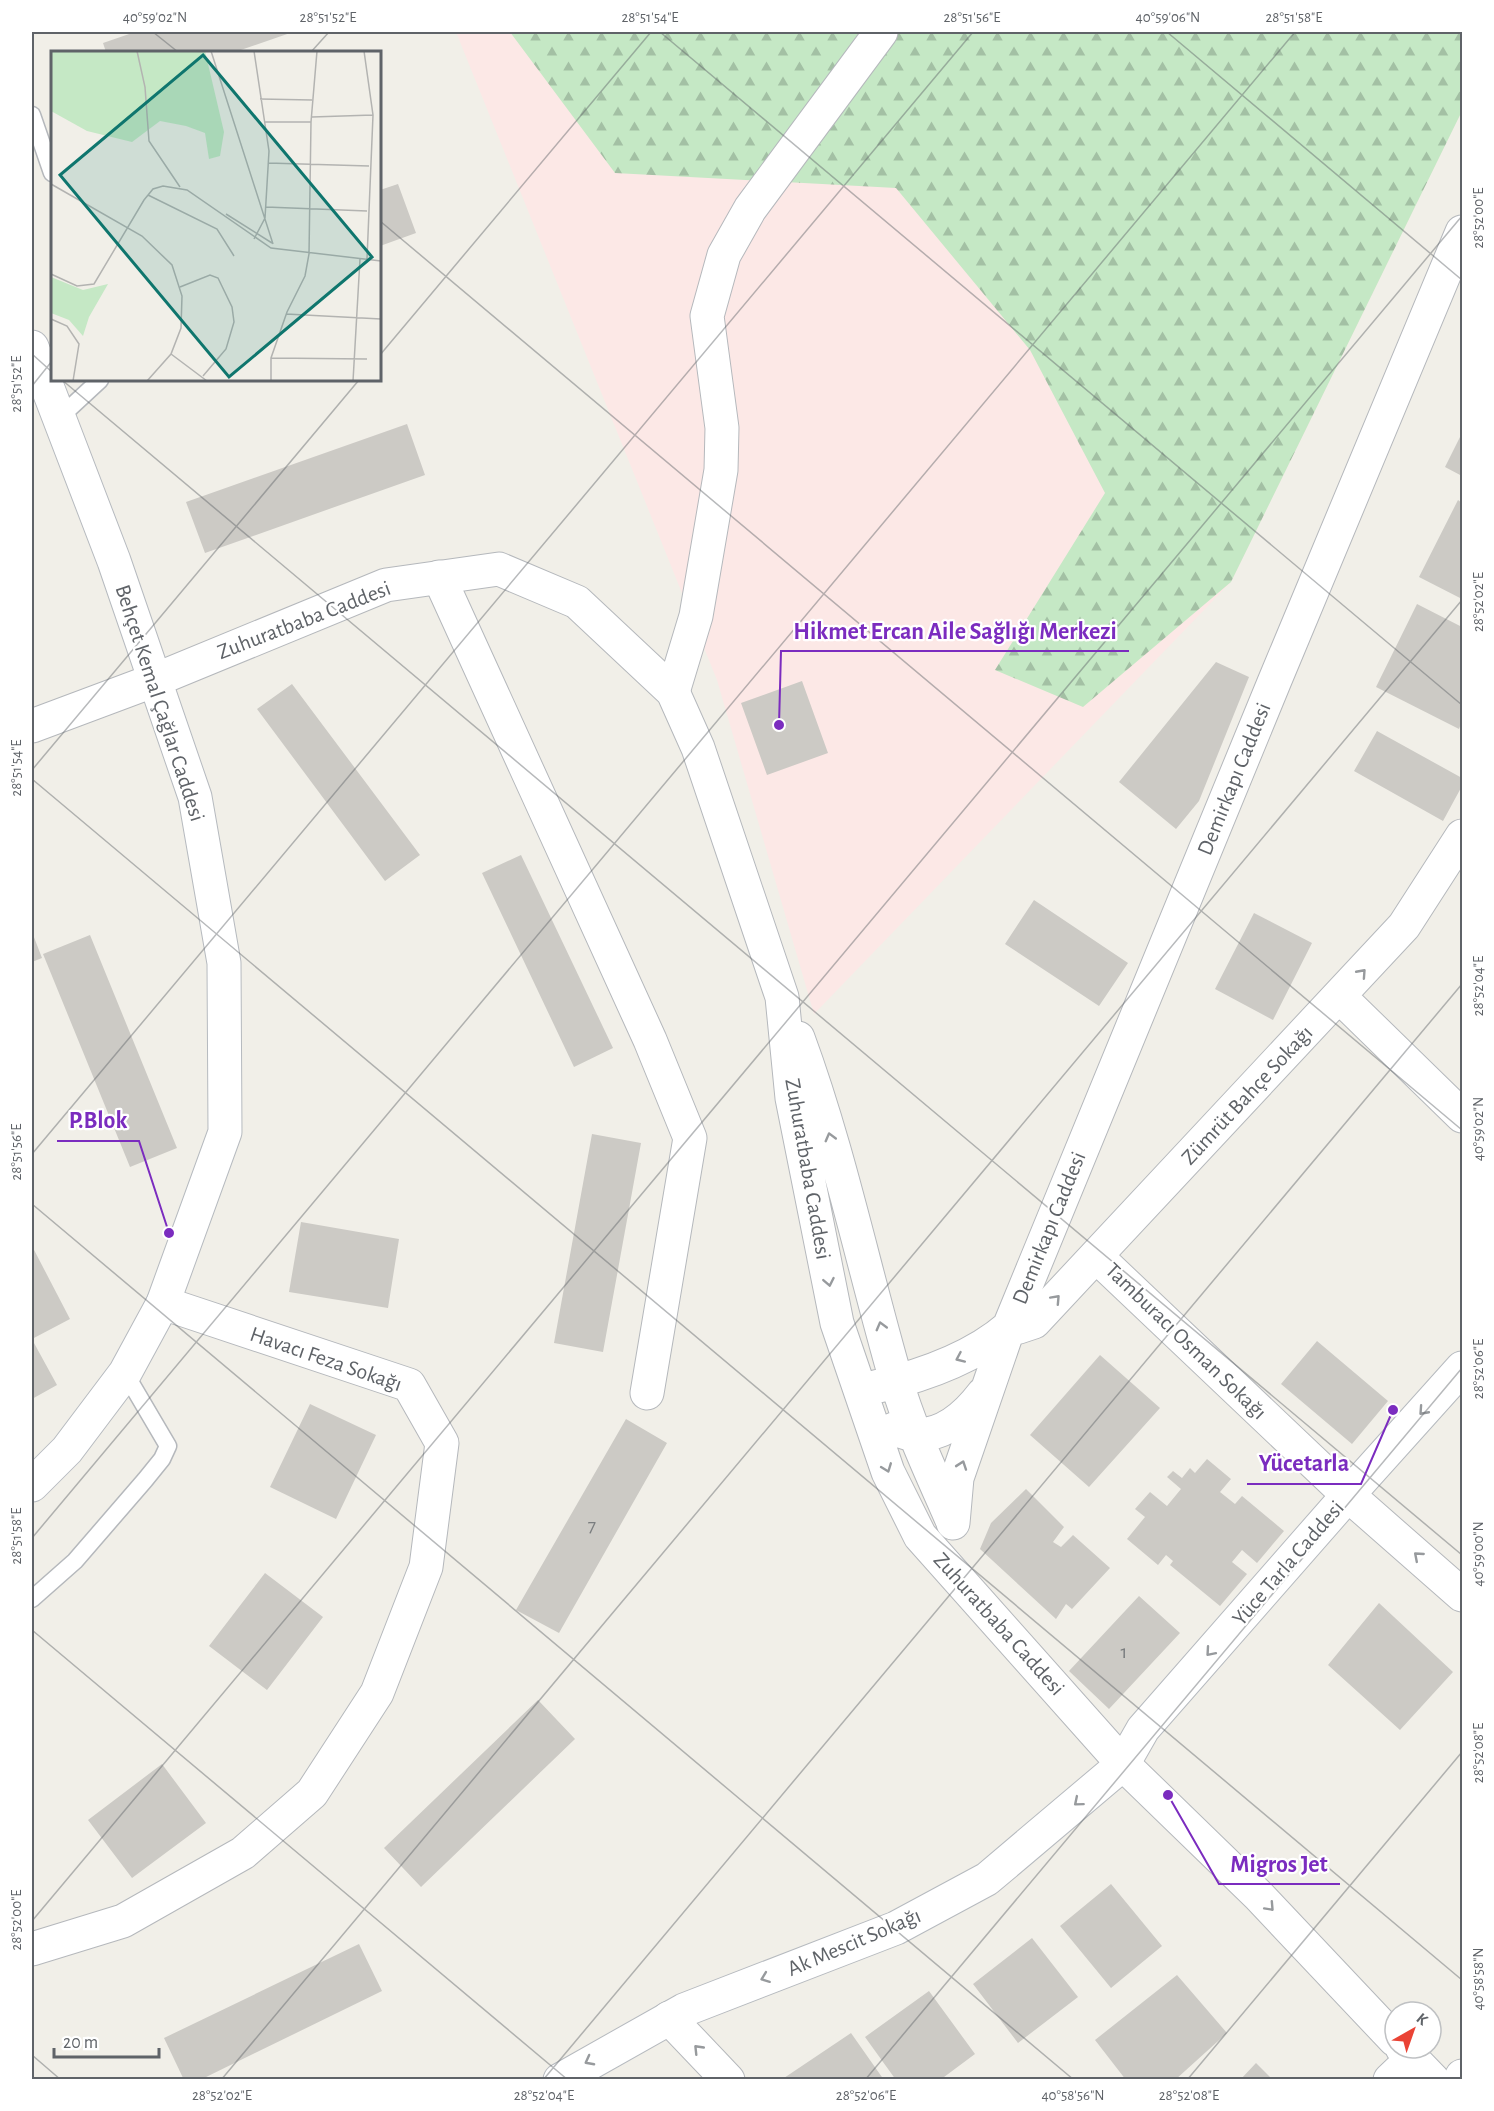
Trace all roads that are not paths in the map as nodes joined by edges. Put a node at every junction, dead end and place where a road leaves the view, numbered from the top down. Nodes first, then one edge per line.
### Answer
1 (881, 32) edge
2 (32, 115) edge
3 (51, 170) edge
4 (1462, 232) edge
5 (32, 347) edge
6 (99, 381) edge
7 (59, 418) junction
8 (439, 577) junction
9 (154, 680) junction
10 (672, 692) junction
11 (32, 726) edge
12 (1462, 836) edge
13 (782, 997) junction
14 (1340, 997) junction
15 (1462, 1116) edge
16 (1096, 1256) junction
17 (163, 1303) junction
18 (1008, 1327) junction
19 (1462, 1368) edge
20 (125, 1373) junction
21 (897, 1382) junction
22 (988, 1388) junction
23 (647, 1393) dead end
24 (864, 1402) junction
25 (916, 1435) junction
26 (32, 1485) edge
27 (1348, 1495) junction
28 (953, 1523) junction
29 (960, 1581) junction
30 (1462, 1595) edge
31 (32, 1599) edge
32 (1123, 1764) junction
33 (32, 1949) edge
34 (669, 2018) junction
35 (1407, 2061) edge
36 (560, 2079) edge
37 (728, 2079) edge

1 - 10 street
2 - 3 lane
4 - 18 street, Demirkapı Caddesi
5 - 7 street, Behçet Kemal Çağlar Caddesi
6 - 7 lane
7 - 9 street, Behçet Kemal Çağlar Caddesi
8 - 9 street, Zuhuratbaba Caddesi
8 - 10 street, Zuhuratbaba Caddesi
8 - 23 street
9 - 11 street, Zuhuratbaba Caddesi
9 - 17 street, Behçet Kemal Çağlar Caddesi
10 - 13 street, Zuhuratbaba Caddesi
14 -> 12 street, Zümrüt Bahçe Sokağı
21 -> 13 street
13 -> 24 street, Zuhuratbaba Caddesi
14 - 15 street
14 - 16 street, Zümrüt Bahçe Sokağı
18 -> 16 street, Zümrüt Bahçe Sokağı
16 - 27 street, Tamburacı Osman Sokağı
17 - 20 street, Behçet Kemal Çağlar Caddesi
17 - 33 street, Havacı Feza Sokağı
18 -> 21 street, Demirkapı Caddesi
18 - 22 street, Demirkapı Caddesi
19 -> 27 street, Yüce Tarla Caddesi
20 - 26 street, Behçet Kemal Çağlar Caddesi
20 - 31 lane
21 - 24 street, Demirkapı Caddesi
21 - 25 street
22 - 25 street
28 -> 22 street, Demirkapı Caddesi
24 - 25 street
24 -> 29 street, Zuhuratbaba Caddesi
25 - 28 street
30 -> 27 street, Tamburacı Osman Sokağı
27 -> 32 street, Yüce Tarla Caddesi
28 - 29 street
29 - 32 street, Zuhuratbaba Caddesi
32 -> 34 street, Ak Mescit Sokağı
32 -> 35 street, Zuhuratbaba Caddesi
34 -> 36 street, Ak Mescit Sokağı
37 -> 34 street

